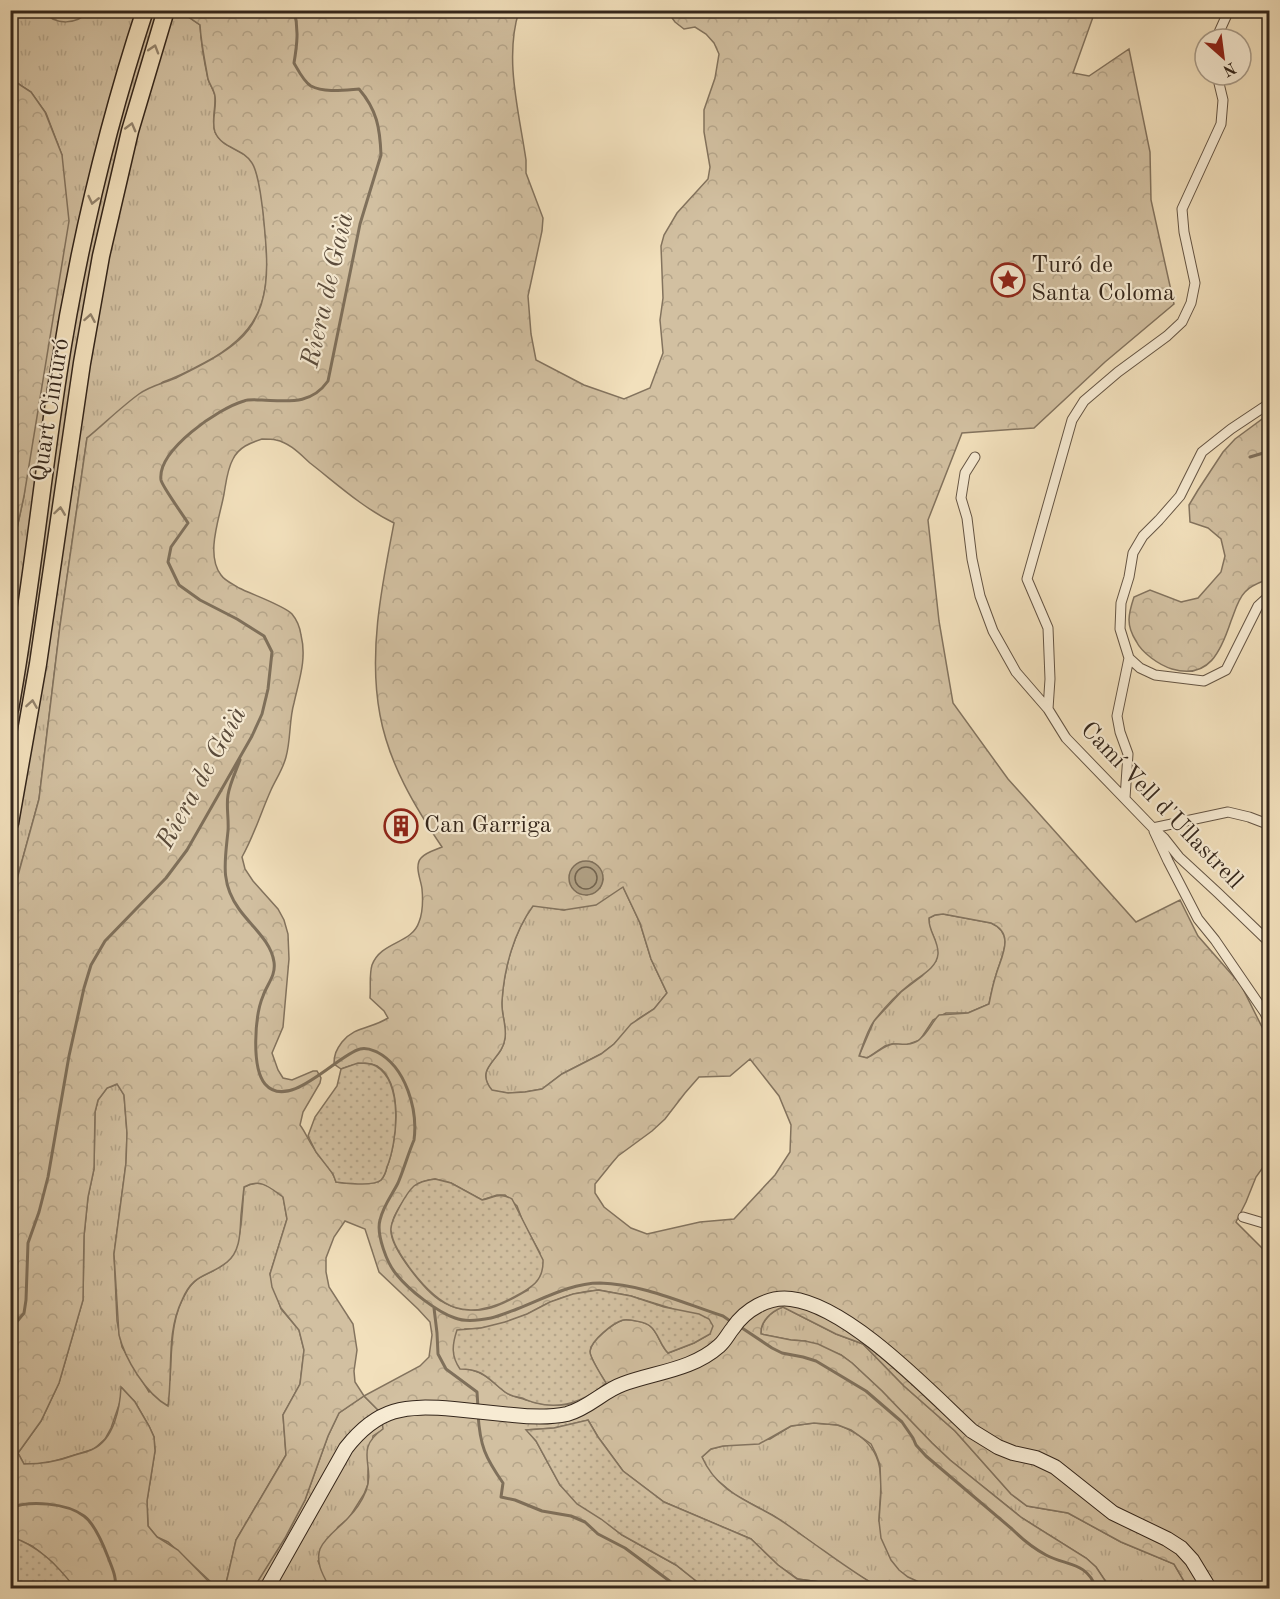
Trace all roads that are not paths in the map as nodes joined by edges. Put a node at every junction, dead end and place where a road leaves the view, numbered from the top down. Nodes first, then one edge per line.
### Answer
1 (145, 10) edge
2 (166, 10) edge
3 (1228, 10) edge
4 (1220, 27) edge
5 (1220, 87) edge
6 (1269, 403) edge
7 (975, 457) dead end
8 (1269, 595) edge
9 (1129, 658) junction
10 (10, 709) edge
11 (1048, 709) junction
12 (1125, 798) junction
13 (10, 823) edge
14 (1269, 825) edge
15 (1153, 828) junction
16 (1269, 943) edge
17 (1269, 1023) edge
18 (1244, 1217) dead end
19 (1269, 1225) edge
20 (267, 1588) edge
21 (1209, 1588) edge

1 -> 10 highway, Quart Cinturó
13 -> 2 highway, Quart Cinturó
3 - 4 street
5 - 11 street
6 - 9 street
7 - 11 street, Camí Vell d'Ullastrell
8 - 9 street
9 - 12 street
11 - 12 street, Camí Vell d'Ullastrell
12 - 15 street, Camí Vell d'Ullastrell
14 - 15 street
15 - 16 street, Camí Vell d'Ullastrell
15 - 17 street
18 - 19 street
20 - 21 street

